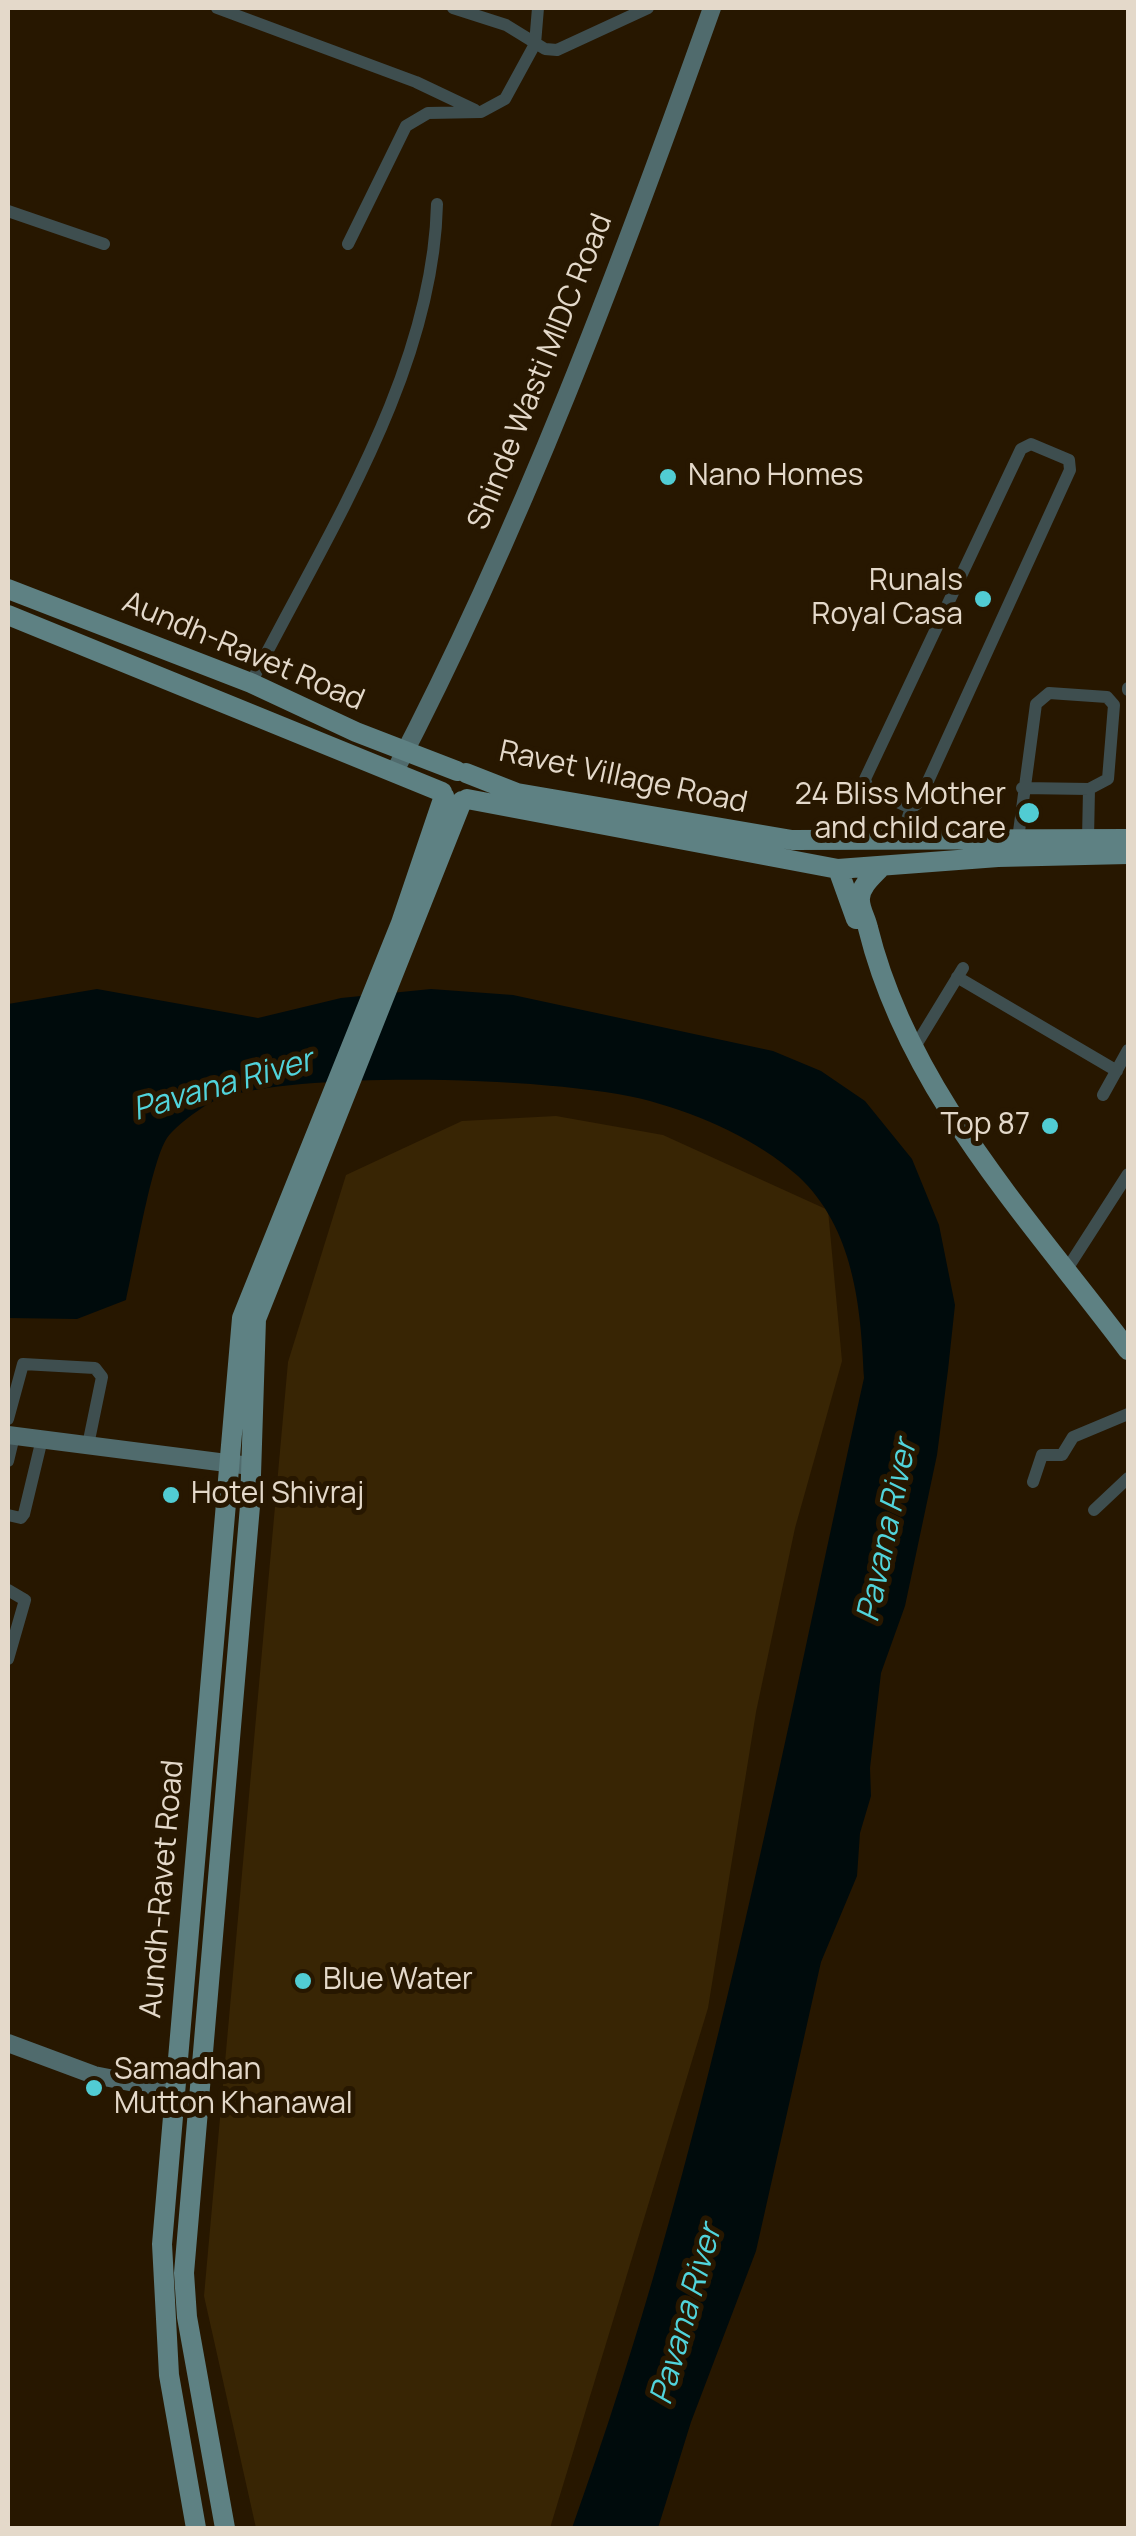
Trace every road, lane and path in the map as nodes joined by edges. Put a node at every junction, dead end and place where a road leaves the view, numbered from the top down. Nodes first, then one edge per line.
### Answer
1 (217, 8) edge
2 (454, 8) edge
3 (538, 8) edge
4 (648, 8) edge
5 (712, 8) edge
6 (535, 44) junction
7 (480, 112) junction
8 (437, 204) dead end
9 (8, 210) edge
10 (104, 244) dead end
11 (348, 244) dead end
12 (8, 589) edge
13 (8, 615) edge
14 (251, 684) junction
15 (405, 751) junction
16 (395, 771) junction
17 (461, 772) junction
18 (1022, 788) junction
19 (1089, 790) junction
20 (454, 797) junction
21 (911, 808) junction
22 (1018, 839) junction
23 (1088, 839) junction
24 (1128, 839) edge
25 (826, 840) junction
26 (893, 853) junction
27 (1128, 854) edge
28 (833, 868) junction
29 (872, 947) junction
30 (913, 1050) junction
31 (1128, 1050) edge
32 (1117, 1071) junction
33 (1102, 1095) dead end
34 (1128, 1174) edge
35 (1068, 1269) junction
36 (1128, 1350) edge
37 (1128, 1414) edge
38 (10, 1430) edge
39 (42, 1440) junction
40 (88, 1445) junction
41 (8, 1461) edge
42 (239, 1464) junction
43 (1128, 1478) edge
44 (1033, 1482) dead end
45 (1094, 1510) dead end
46 (8, 1514) edge
47 (8, 1590) edge
48 (8, 1659) edge
49 (8, 2043) edge
50 (175, 2091) junction
51 (196, 2528) edge
52 (225, 2528) edge

1 - 7 street
2 - 6 street
3 - 6 street
4 - 6 street
5 - 15 street, Shinde Wasti MIDC Road
6 - 7 street
7 - 11 street
8 - 14 street
9 - 10 street
12 - 14 main road, Aundh-Ravet Road
13 - 16 main road, Aundh-Ravet Road
14 - 15 main road, Aundh-Ravet Road
15 - 16 street, Shinde Wasti MIDC Road
15 - 17 main road, Aundh-Ravet Road
16 - 20 main road, Aundh-Ravet Road
17 - 20 main road
17 - 25 main road, Ravet Village Road
18 - 19 street
18 - 19 street
18 - 22 street
19 - 23 street
20 - 28 main road, Ravet Village Road
20 - 42 main road
21 - 21 street
21 - 26 street
22 - 23 main road, Ravet Village Road
22 - 26 main road, Ravet Village Road
23 - 24 main road, Ravet Village Road
25 - 26 main road, Ravet Village Road
25 - 28 main road
26 - 27 main road, Ravet Village Road
26 - 28 main road, Ravet Village Road
26 - 29 main road
28 - 29 main road
29 - 30 main road
30 - 32 street
30 - 35 main road
31 - 32 street
32 - 33 street
34 - 35 street
35 - 36 main road
37 - 44 street
38 - 39 street
38 - 40 street
38 - 41 street
39 - 40 street
39 - 46 street
40 - 42 street
42 - 50 main road, Aundh-Ravet Road
42 - 52 main road, Aundh-Ravet Road
43 - 45 street
47 - 48 street
49 - 50 street
50 - 51 main road, Aundh-Ravet Road

